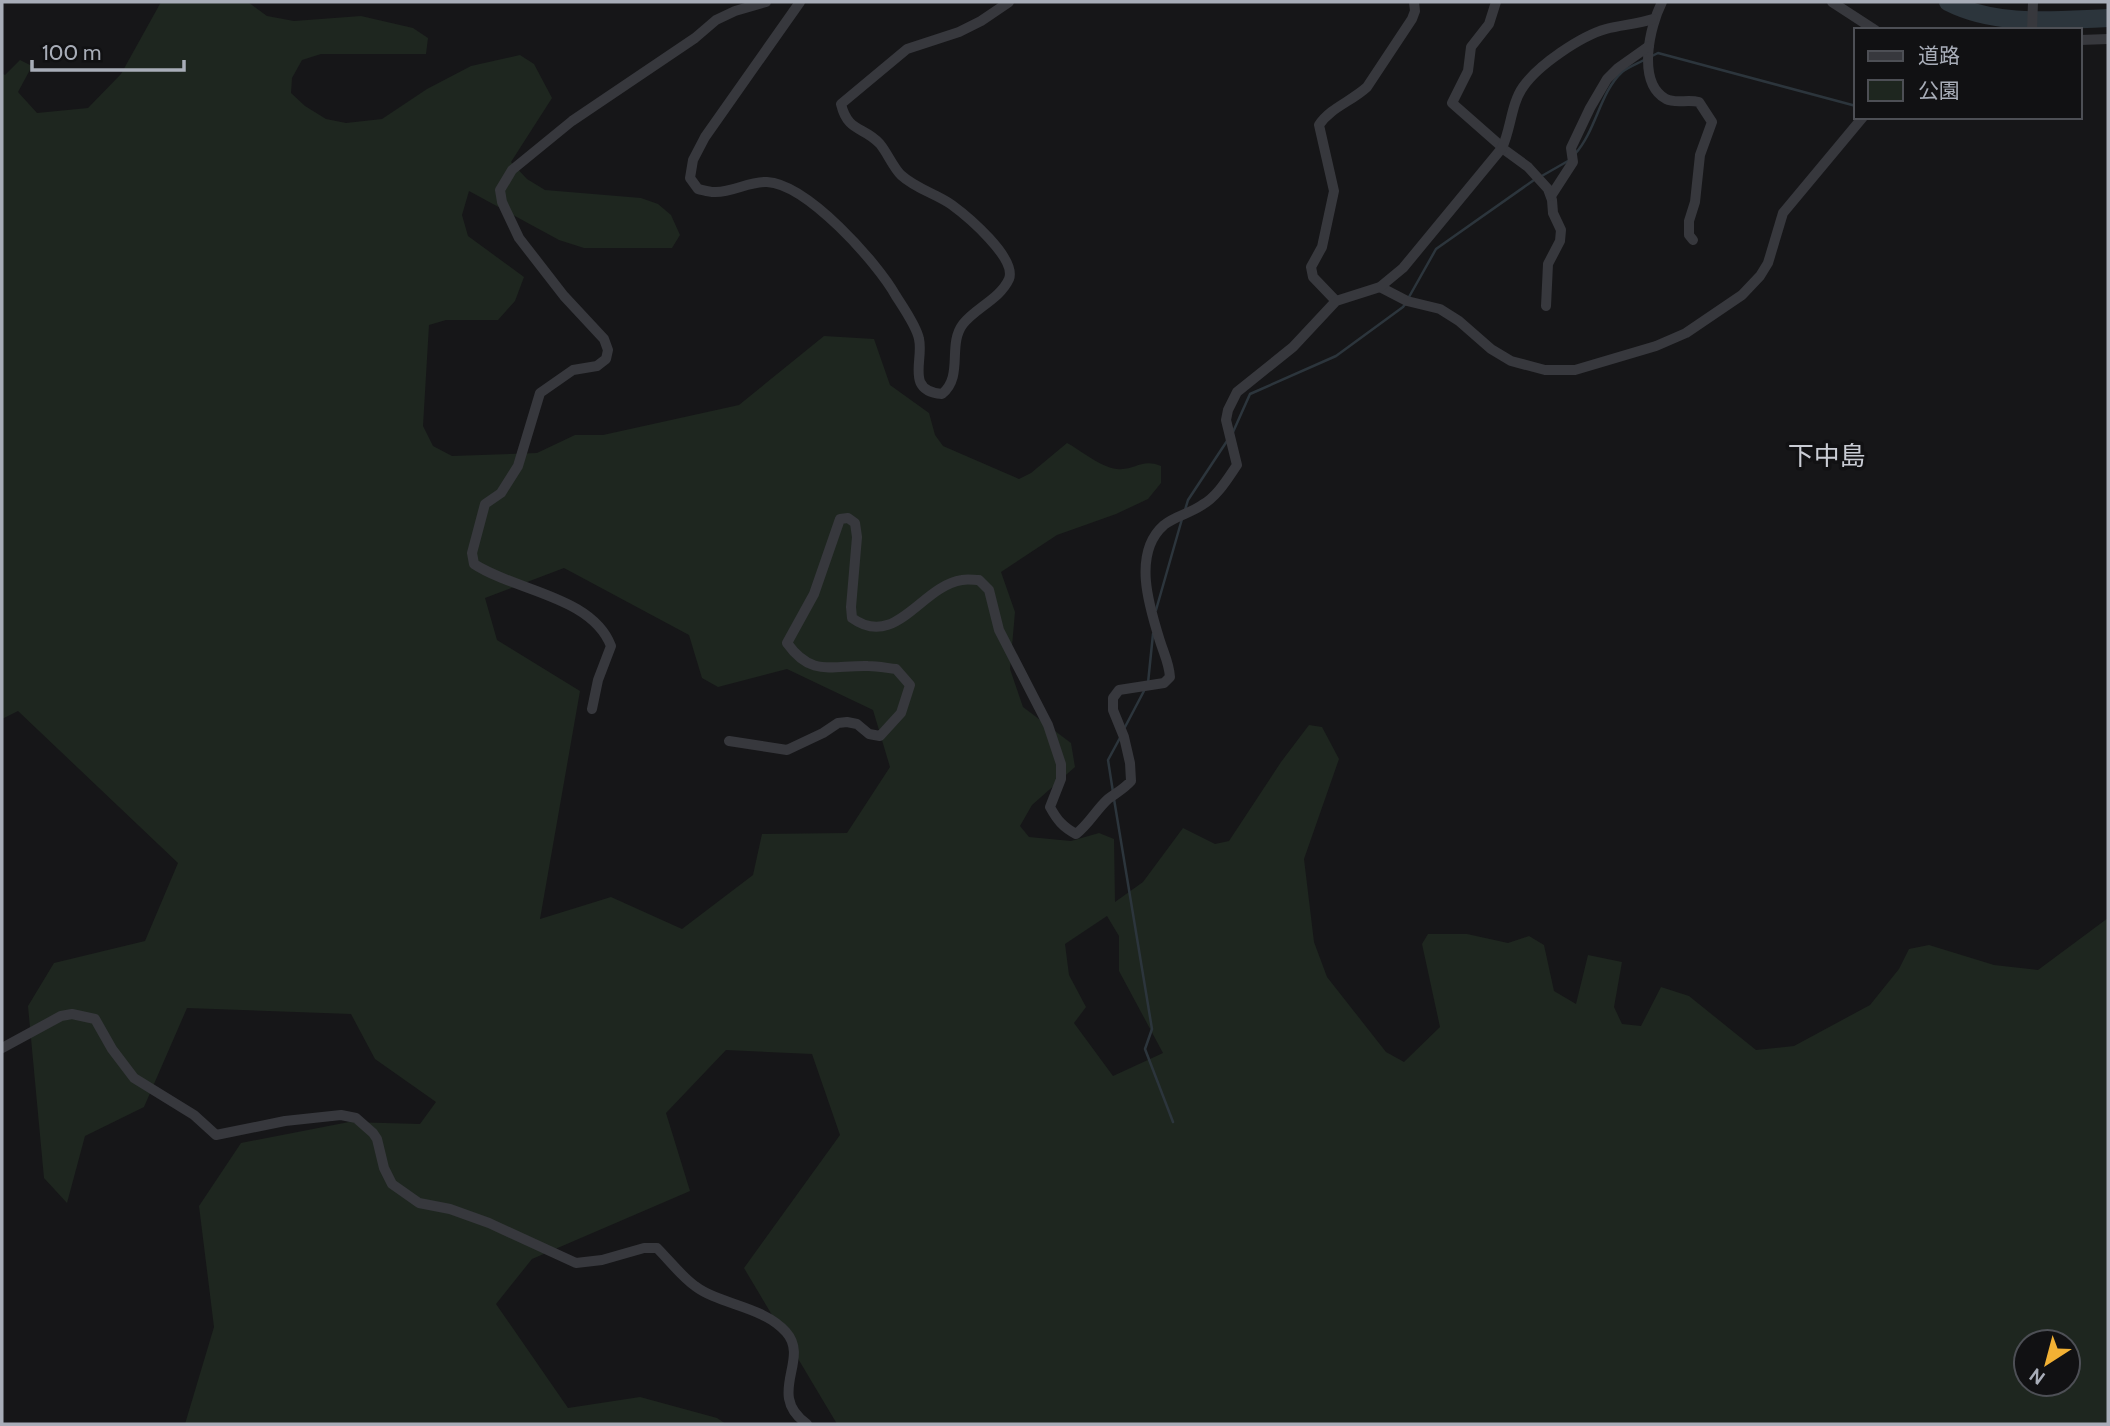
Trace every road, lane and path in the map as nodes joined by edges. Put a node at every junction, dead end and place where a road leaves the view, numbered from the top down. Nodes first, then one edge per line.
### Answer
1 (766, 2) edge
2 (800, 2) edge
3 (1009, 2) edge
4 (1414, 2) edge
5 (1496, 2) edge
6 (1662, 2) edge
7 (1832, 2) edge
8 (2033, 2) edge
9 (1653, 19) junction
10 (1872, 28) edge
11 (2032, 28) edge
12 (2082, 40) edge
13 (2108, 40) edge
14 (1649, 46) junction
15 (1861, 119) edge
16 (1502, 148) junction
17 (1551, 196) junction
18 (1693, 240) dead end
19 (1380, 287) junction
20 (1336, 302) junction
21 (1546, 306) dead end
22 (592, 709) dead end
23 (729, 741) dead end
24 (2, 1048) edge
25 (807, 1424) edge

1 - 22 street
2 - 3 street
4 - 20 street
5 - 16 street
6 - 9 street
7 - 10 street
8 - 11 street
9 - 14 street
9 - 16 street
12 - 13 street
14 - 17 street
14 - 18 street
15 - 19 street
16 - 17 street
16 - 19 street
17 - 21 street
19 - 20 street
20 - 23 street
24 - 25 street

